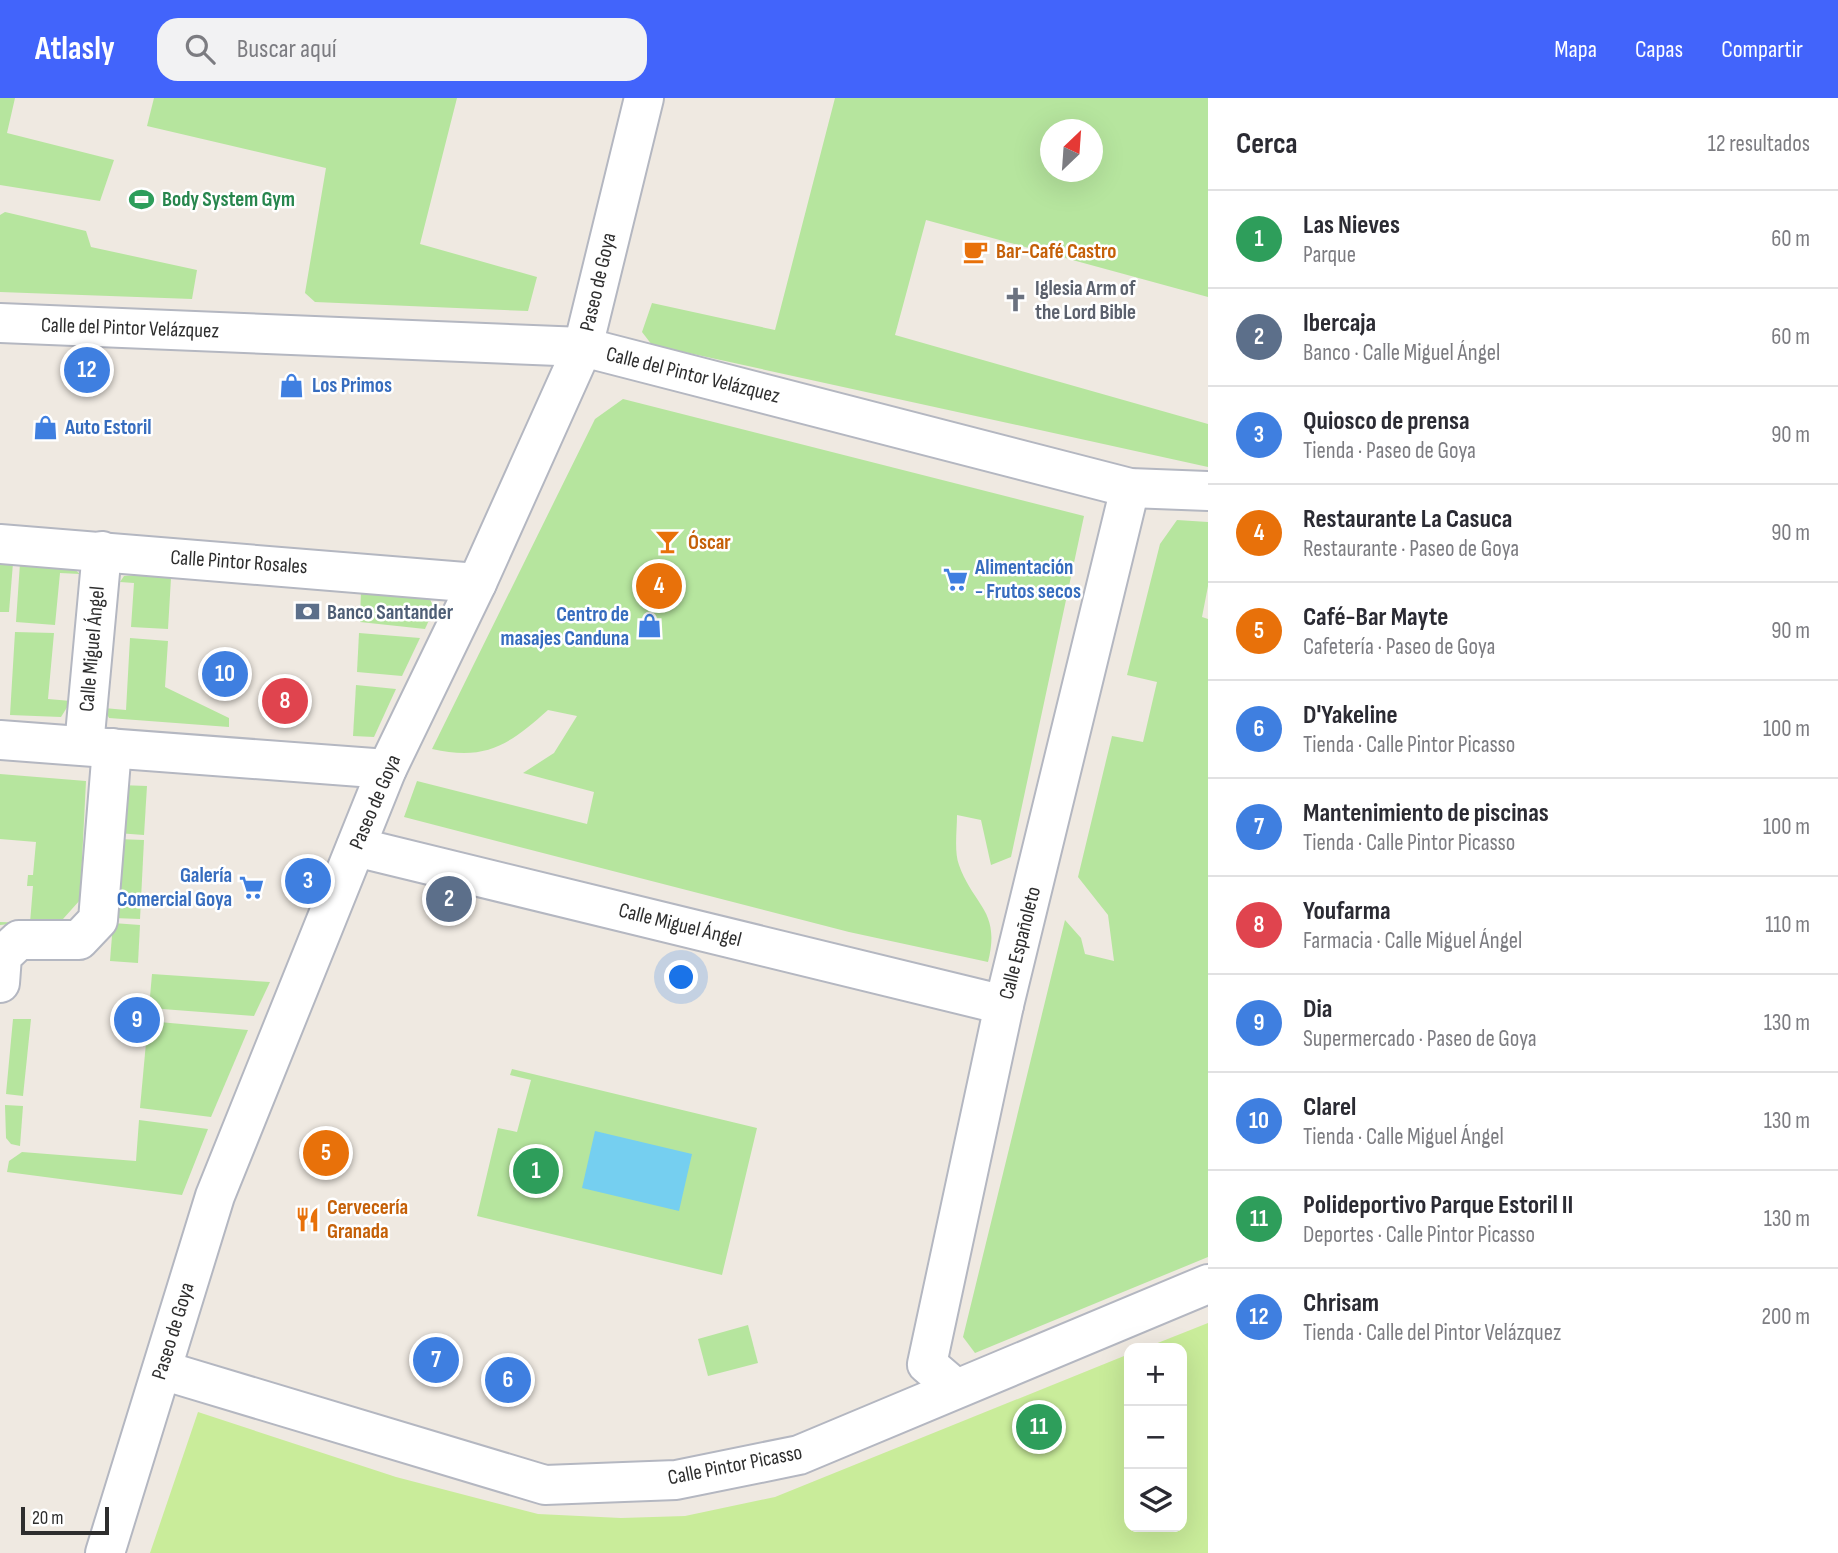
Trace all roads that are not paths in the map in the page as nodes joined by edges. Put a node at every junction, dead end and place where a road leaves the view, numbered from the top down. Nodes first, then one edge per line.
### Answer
1 (644, 98) edge
2 (0, 323) edge
3 (583, 347) junction
4 (1130, 488) junction
5 (1208, 491) edge
6 (0, 544) edge
7 (102, 551) junction
8 (477, 583) junction
9 (0, 740) edge
10 (98, 747) junction
11 (387, 769) junction
12 (356, 847) junction
13 (0, 983) edge
14 (1004, 1005) junction
15 (1208, 1284) edge
16 (162, 1370) junction
17 (955, 1388) junction
18 (105, 1553) edge

1 - 3 street, Paseo de Goya
2 - 3 street, Calle del Pintor Velázquez
3 - 4 street, Calle del Pintor Velázquez
3 - 8 street, Paseo de Goya
4 - 5 street, Calle del Pintor Velázquez
4 - 14 street, Calle Españoleto
6 - 7 street, Calle Pintor Rosales
7 - 8 street, Calle Pintor Rosales
7 - 10 street, Calle Miguel Ángel
8 - 11 street, Paseo de Goya
9 - 10 street
10 - 11 street
10 - 13 street, Calle Miguel Ángel
11 - 12 street, Paseo de Goya
12 - 14 street, Calle Miguel Ángel
12 - 16 street, Paseo de Goya
14 - 17 street, Calle Españoleto
15 - 17 street, Calle Pintor Picasso
16 - 17 street, Calle Pintor Picasso
16 - 18 street, Paseo de Goya

